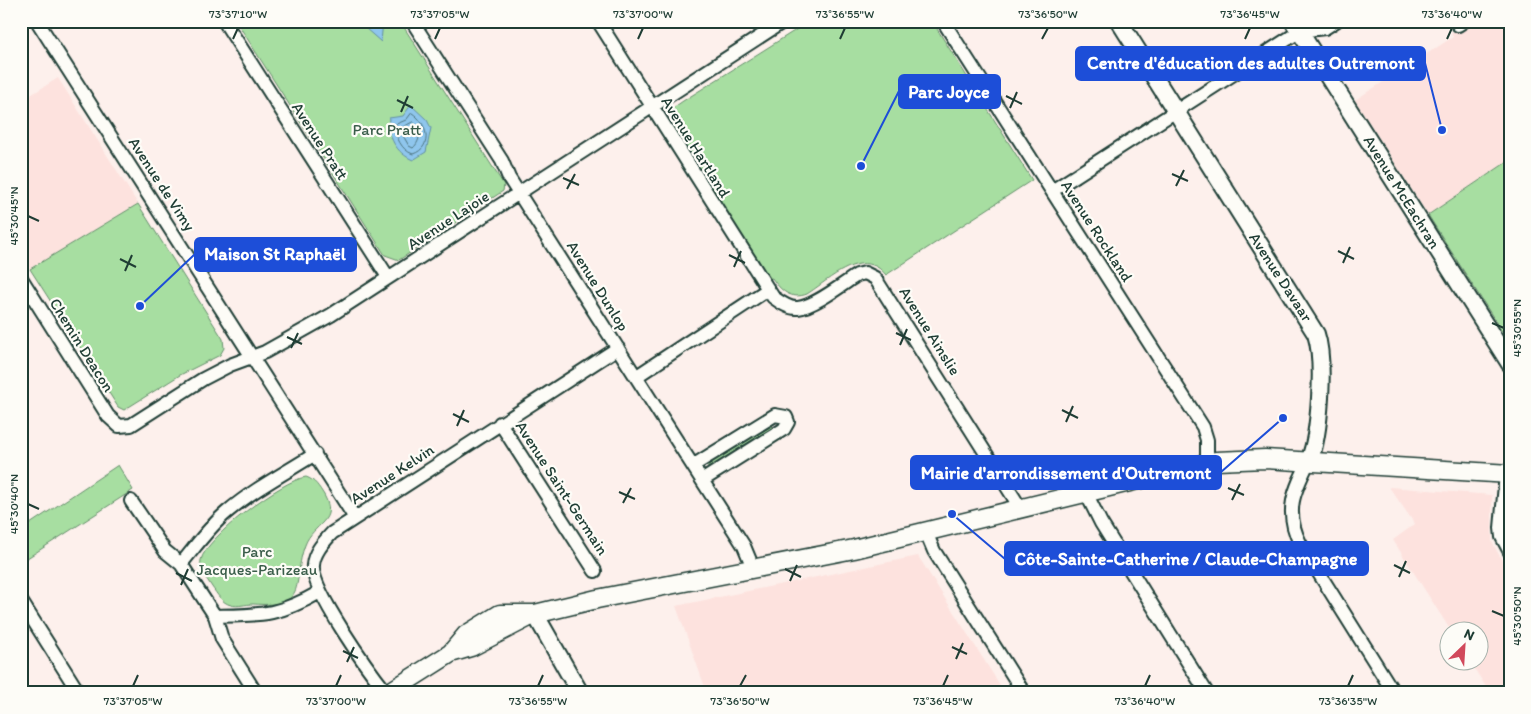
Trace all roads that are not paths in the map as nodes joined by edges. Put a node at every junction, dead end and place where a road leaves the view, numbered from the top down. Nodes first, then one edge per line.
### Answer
1 (37, 21) edge
2 (224, 21) edge
3 (412, 21) edge
4 (598, 21) edge
5 (784, 21) edge
6 (943, 21) edge
7 (1118, 21) edge
8 (1336, 21) edge
9 (769, 25) edge
10 (1299, 25) edge
11 (653, 107) junction
12 (1175, 111) junction
13 (1052, 191) junction
14 (520, 194) junction
15 (388, 277) junction
16 (21, 278) edge
17 (767, 290) junction
18 (618, 348) junction
19 (251, 357) junction
20 (1510, 364) edge
21 (637, 376) junction
22 (500, 424) junction
23 (119, 426) joint
24 (315, 454) junction
25 (1309, 461) junction
26 (1206, 463) junction
27 (694, 466) junction
28 (1508, 474) edge
29 (703, 480) junction
30 (1086, 493) junction
31 (132, 501) dead end
32 (1021, 509) junction
33 (355, 518) junction
34 (926, 532) junction
35 (1510, 552) edge
36 (181, 564) junction
37 (754, 570) junction
38 (595, 571) dead end
39 (320, 592) junction
40 (21, 602) edge
41 (535, 614) junction
42 (215, 616) junction
43 (79, 693) edge
44 (256, 693) edge
45 (387, 693) edge
46 (580, 693) edge
47 (1024, 693) edge
48 (1207, 693) edge
49 (1394, 693) edge

1 - 19 street, Avenue de Vimy
2 - 15 street, Avenue Pratt
3 - 14 street, Avenue Dunlop
4 - 11 street, Avenue Hartland
5 - 9 street, Avenue Lajoie
6 - 13 street, Avenue Rockland
7 - 12 street, Avenue Davaar
8 - 10 street
9 - 11 street, Avenue Lajoie
10 - 12 street
10 - 20 street, Avenue McEachran
11 - 14 street, Avenue Lajoie
11 - 17 street, Avenue Hartland
12 - 13 street
12 - 25 street, Avenue Davaar
13 - 26 street, Avenue Rockland
14 - 15 street, Avenue Lajoie
14 - 18 street, Avenue Dunlop
15 - 19 street, Avenue Lajoie
16 - 23 street, Chemin Deacon
17 - 21 street
17 - 32 street, Avenue Ainslie
18 - 21 street, Avenue Dunlop
18 - 22 street, Avenue Kelvin
19 - 23 street, Avenue Lajoie
19 - 24 street, Avenue de Vimy
21 - 27 street, Avenue Dunlop
22 - 33 street, Avenue Kelvin
22 - 38 street, Avenue Saint-Germain
24 - 33 street, Avenue de Vimy
24 - 36 street
25 - 26 main road
25 - 28 main road
25 - 49 street
26 - 30 main road
27 - 29 street, Avenue Dunlop
27 - 29 street
28 - 35 street
29 - 37 street, Avenue Dunlop
30 - 32 main road
30 - 48 street
31 - 36 street
32 - 34 main road
33 - 39 street, Avenue Kelvin
34 - 37 main road
34 - 47 street
36 - 42 street
37 - 41 main road
39 - 42 street
39 - 45 street
40 - 43 street
41 - 45 main road
41 - 46 street
42 - 44 street

